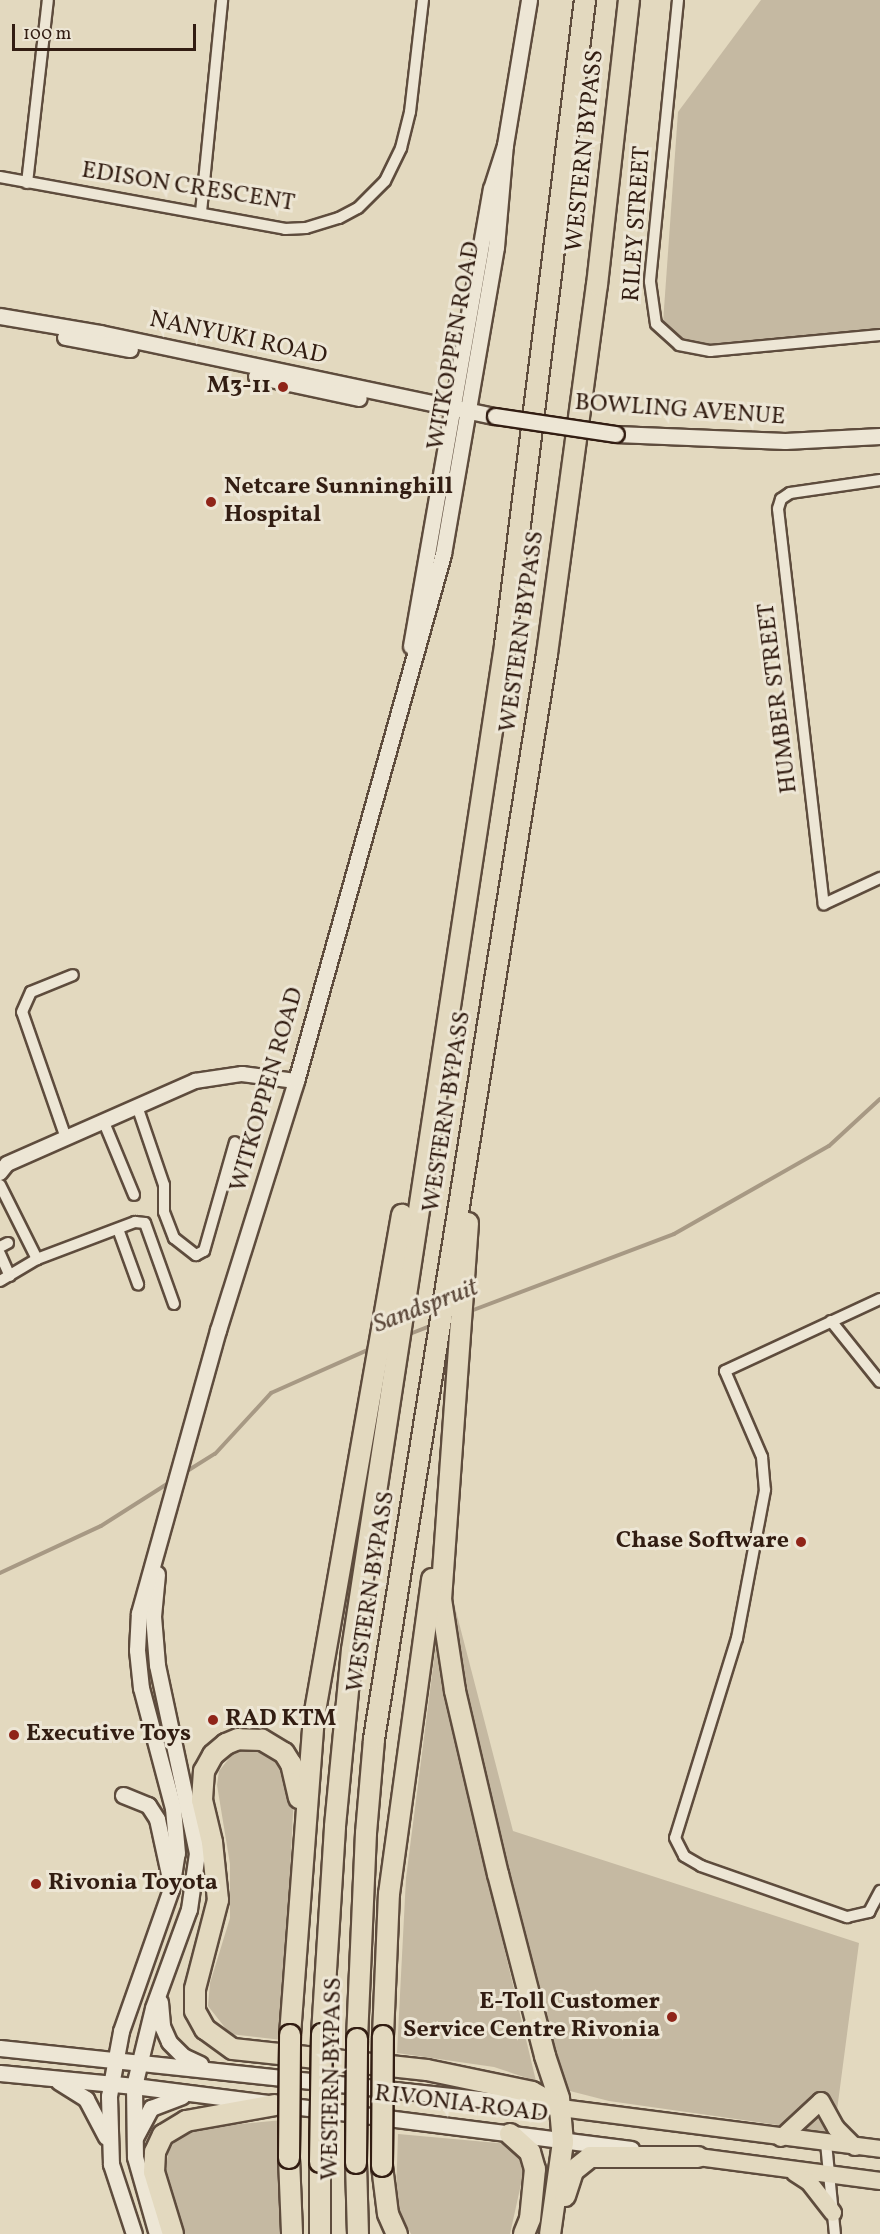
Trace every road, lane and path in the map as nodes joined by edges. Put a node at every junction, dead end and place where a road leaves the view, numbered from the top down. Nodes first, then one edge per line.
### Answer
1 (48, 0) edge
2 (222, 0) edge
3 (423, 0) edge
4 (529, 0) edge
5 (585, 0) edge
6 (629, 0) edge
7 (678, 0) edge
8 (0, 177) edge
9 (27, 183) junction
10 (201, 212) junction
11 (0, 316) edge
12 (0, 326) edge
13 (880, 335) edge
14 (463, 412) junction
15 (880, 436) edge
16 (880, 480) edge
17 (880, 878) edge
18 (73, 975) dead end
19 (296, 1081) junction
20 (137, 1106) junction
21 (104, 1120) junction
22 (66, 1138) junction
23 (235, 1142) dead end
24 (2, 1167) edge
25 (0, 1185) edge
26 (134, 1195) dead end
27 (118, 1229) junction
28 (0, 1254) edge
29 (37, 1259) junction
30 (5, 1278) edge
31 (454, 1282) junction
32 (138, 1284) dead end
33 (880, 1299) edge
34 (174, 1304) dead end
35 (831, 1321) junction
36 (880, 1382) edge
37 (380, 1395) junction
38 (448, 1481) junction
39 (162, 1533) junction
40 (123, 1795) dead end
41 (304, 1830) junction
42 (171, 1889) junction
43 (880, 1891) edge
44 (159, 1991) junction
45 (0, 2048) edge
46 (115, 2058) junction
47 (138, 2061) junction
48 (214, 2069) junction
49 (0, 2073) edge
50 (52, 2079) junction
51 (110, 2084) junction
52 (134, 2086) junction
53 (191, 2094) junction
54 (275, 2105) junction
55 (561, 2108) junction
56 (510, 2134) junction
57 (781, 2138) junction
58 (108, 2142) junction
59 (563, 2142) junction
60 (826, 2143) junction
61 (855, 2147) junction
62 (134, 2148) junction
63 (880, 2150) edge
64 (698, 2157) junction
65 (789, 2170) junction
66 (830, 2176) junction
67 (880, 2181) edge
68 (833, 2213) junction
69 (134, 2234) edge
70 (157, 2234) edge
71 (173, 2234) edge
72 (292, 2234) edge
73 (320, 2234) edge
74 (358, 2234) edge
75 (397, 2234) edge
76 (524, 2234) edge
77 (550, 2234) edge
78 (558, 2234) edge
79 (835, 2234) edge

1 - 9 street
2 - 10 street
3 - 10 street, EDISON CRESCENT
4 - 14 main road, WITKOPPEN ROAD
5 - 37 highway, WESTERN BYPASS
6 - 31 highway, WESTERN BYPASS
7 - 13 street, RILEY STREET
8 - 9 street, EDISON CRESCENT
9 - 10 street, EDISON CRESCENT
11 - 14 main road, NANYUKI ROAD
12 - 14 main road, NANYUKI ROAD
14 - 15 main road, BOWLING AVENUE, bridge
14 - 19 main road, WITKOPPEN ROAD
16 - 17 street, HUMBER STREET
18 - 22 street
19 - 20 street
19 - 39 main road, WITKOPPEN ROAD
20 - 21 street
20 - 23 street
21 - 22 street
21 - 26 street
22 - 24 street
25 - 29 street
27 - 29 street
27 - 32 street
27 - 34 street
28 - 30 street
29 - 30 street
31 - 38 highway
31 - 74 highway, WESTERN BYPASS, bridge
33 - 35 street
35 - 36 street
35 - 43 street
37 - 41 highway
37 - 73 highway, WESTERN BYPASS, bridge
38 - 55 highway
38 - 75 highway, bridge
39 - 42 main road, WITKOPPEN ROAD
39 - 44 main road, WITKOPPEN ROAD
40 - 42 main road
41 - 55 highway
41 - 72 highway, bridge
42 - 46 main road, WITKOPPEN ROAD
44 - 47 main road, WITKOPPEN ROAD
44 - 48 main road
45 - 46 main road, RIVONIA ROAD
46 - 47 main road, RIVONIA ROAD
46 - 51 main road, WITKOPPEN ROAD
47 - 48 main road, RIVONIA ROAD
47 - 52 main road, WITKOPPEN ROAD
48 - 55 main road, RIVONIA ROAD
49 - 50 main road, RIVONIA ROAD
50 - 51 main road, RIVONIA ROAD
50 - 58 main road
51 - 52 main road, RIVONIA ROAD
51 - 58 main road, WITKOPPEN ROAD
52 - 53 main road, RIVONIA ROAD
52 - 62 main road, WITKOPPEN ROAD
53 - 54 main road, RIVONIA ROAD
53 - 62 main road
54 - 56 main road, RIVONIA ROAD
54 - 71 highway
55 - 57 main road, RIVONIA ROAD
55 - 59 highway
56 - 59 main road, RIVONIA ROAD
56 - 76 highway
57 - 60 main road, RIVONIA ROAD
57 - 61 main road
58 - 69 main road, WITKOPPEN ROAD
59 - 64 main road, RIVONIA ROAD
59 - 77 highway
60 - 61 main road, RIVONIA ROAD
60 - 66 street
61 - 63 main road, RIVONIA ROAD
62 - 70 main road, WITKOPPEN ROAD
64 - 65 main road, RIVONIA ROAD
64 - 78 highway
65 - 66 main road, RIVONIA ROAD
65 - 68 main road
66 - 67 main road, RIVONIA ROAD
66 - 68 street
68 - 79 street

